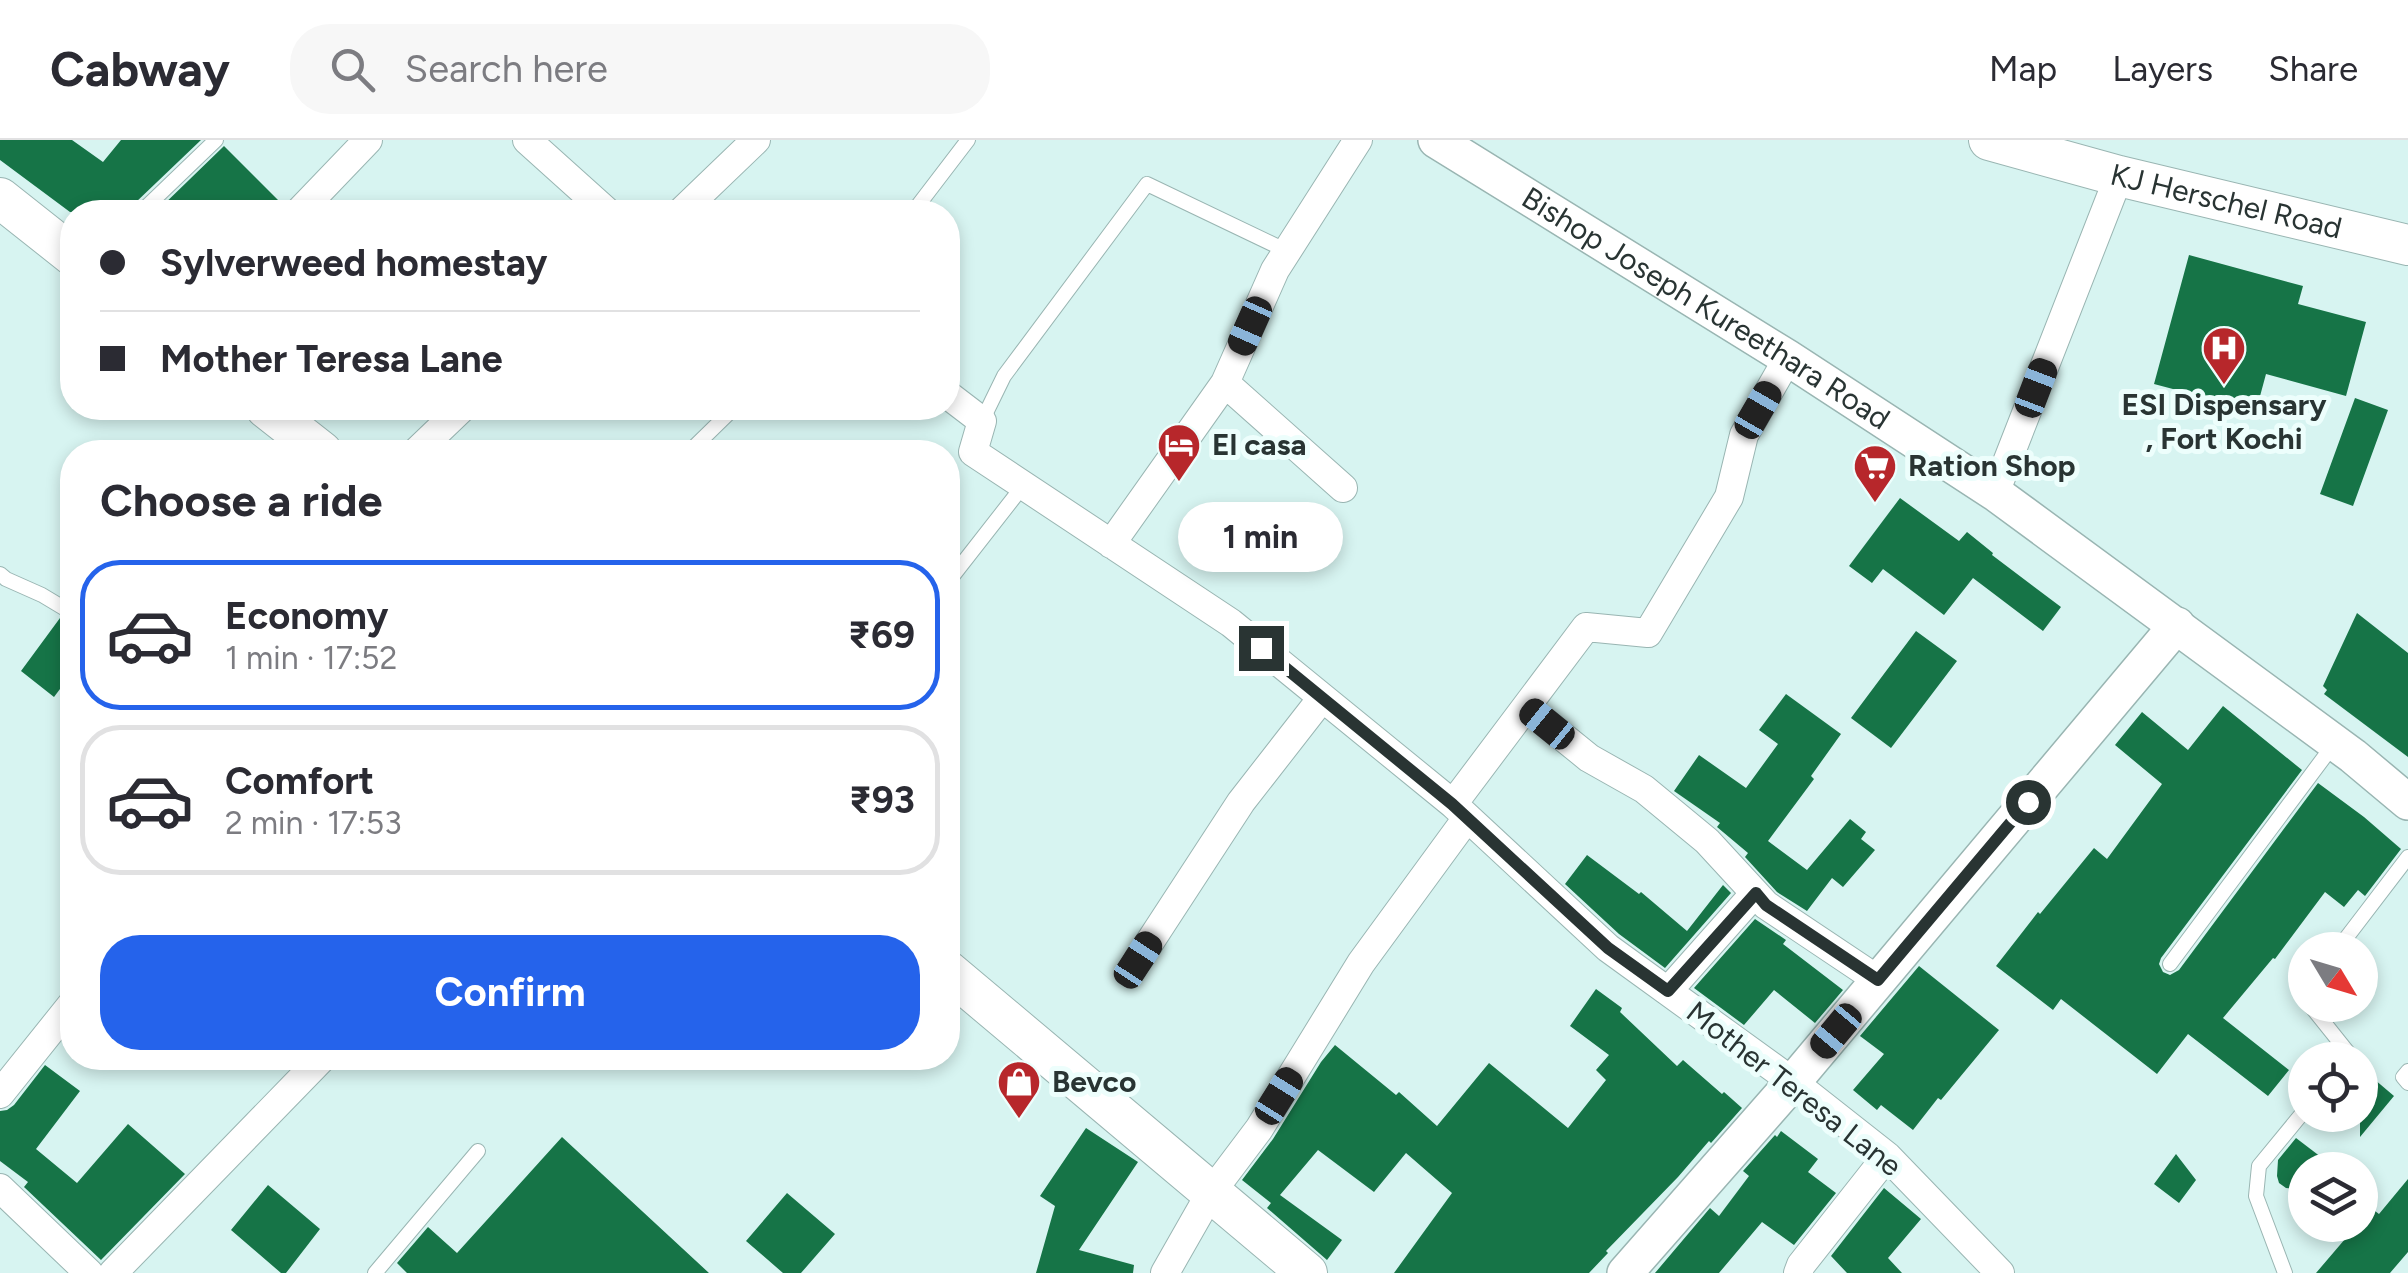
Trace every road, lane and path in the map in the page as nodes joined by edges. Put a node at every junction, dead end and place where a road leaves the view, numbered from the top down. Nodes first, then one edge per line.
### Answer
1 (216, 140) edge
2 (368, 140) edge
3 (527, 140) edge
4 (756, 140) edge
5 (968, 140) edge
6 (1358, 140) edge
7 (1436, 140) edge
8 (1989, 140) edge
9 (2119, 176) junction
10 (0, 198) edge
11 (154, 200) edge
12 (310, 200) edge
13 (594, 200) edge
14 (694, 200) edge
15 (922, 200) edge
16 (2408, 245) edge
17 (60, 246) edge
18 (1287, 252) junction
19 (1788, 358) junction
20 (1225, 383) junction
21 (960, 403) edge
22 (281, 420) edge
23 (449, 420) edge
24 (721, 420) edge
25 (982, 420) junction
26 (307, 440) edge
27 (429, 440) edge
28 (701, 440) edge
29 (1022, 486) junction
30 (1343, 488) dead end
31 (1995, 493) junction
32 (1111, 544) junction
33 (960, 566) edge
34 (0, 574) edge
35 (60, 606) edge
36 (2177, 624) junction
37 (1322, 698) junction
38 (1526, 706) junction
39 (2335, 743) junction
40 (2408, 802) edge
41 (1460, 811) junction
42 (2408, 857) edge
43 (1756, 893) junction
44 (2351, 932) edge
45 (1138, 960) dead end
46 (2170, 964) dead end
47 (1878, 980) junction
48 (960, 981) edge
49 (1668, 991) junction
50 (60, 1019) edge
51 (2325, 1022) edge
52 (2340, 1042) edge
53 (310, 1070) edge
54 (2408, 1071) edge
55 (1793, 1082) junction
56 (2408, 1084) edge
57 (0, 1094) edge
58 (2288, 1131) edge
59 (478, 1151) dead end
60 (1886, 1156) junction
61 (0, 1188) edge
62 (1210, 1194) junction
63 (89, 1273) edge
64 (113, 1273) edge
65 (374, 1273) edge
66 (1166, 1273) edge
67 (1308, 1273) edge
68 (1625, 1273) edge
69 (1798, 1273) edge
70 (2000, 1273) edge
71 (2285, 1273) edge

1 - 11 lane
2 - 12 street
3 - 13 street
4 - 14 street
5 - 15 lane
6 - 18 street
7 - 19 street, Bishop Joseph Kureethara Road
8 - 9 main road, KJ Herschel Road
9 - 16 main road, KJ Herschel Road
9 - 31 street
10 - 17 main road
18 - 20 street
18 - 25 lane
19 - 31 street, Bishop Joseph Kureethara Road
19 - 38 street
20 - 30 street
20 - 32 street
21 - 25 street
22 - 26 main road
23 - 27 street
24 - 28 lane
25 - 29 street, Mother Teresa Lane
29 - 32 street, Mother Teresa Lane
29 - 33 lane
31 - 36 street, Bishop Joseph Kureethara Road
32 - 37 street, Mother Teresa Lane
34 - 35 lane
36 - 39 street, Bishop Joseph Kureethara Road
36 - 47 street
37 - 41 street, Mother Teresa Lane
37 - 45 street
38 - 41 street
38 - 43 street
39 - 40 street, Bishop Joseph Kureethara Road
39 - 46 lane
41 - 49 street, Mother Teresa Lane
41 - 62 street
42 - 44 lane
43 - 47 street
43 - 49 street
47 - 55 street
48 - 62 main road
49 - 55 street, Mother Teresa Lane
50 - 57 street
51 - 52 lane
53 - 64 street
54 - 56 lane
55 - 60 street, Mother Teresa Lane
55 - 68 street
58 - 71 lane
59 - 65 lane
60 - 69 street
60 - 70 street, Mother Teresa Lane
61 - 63 street
62 - 66 street
62 - 67 main road

